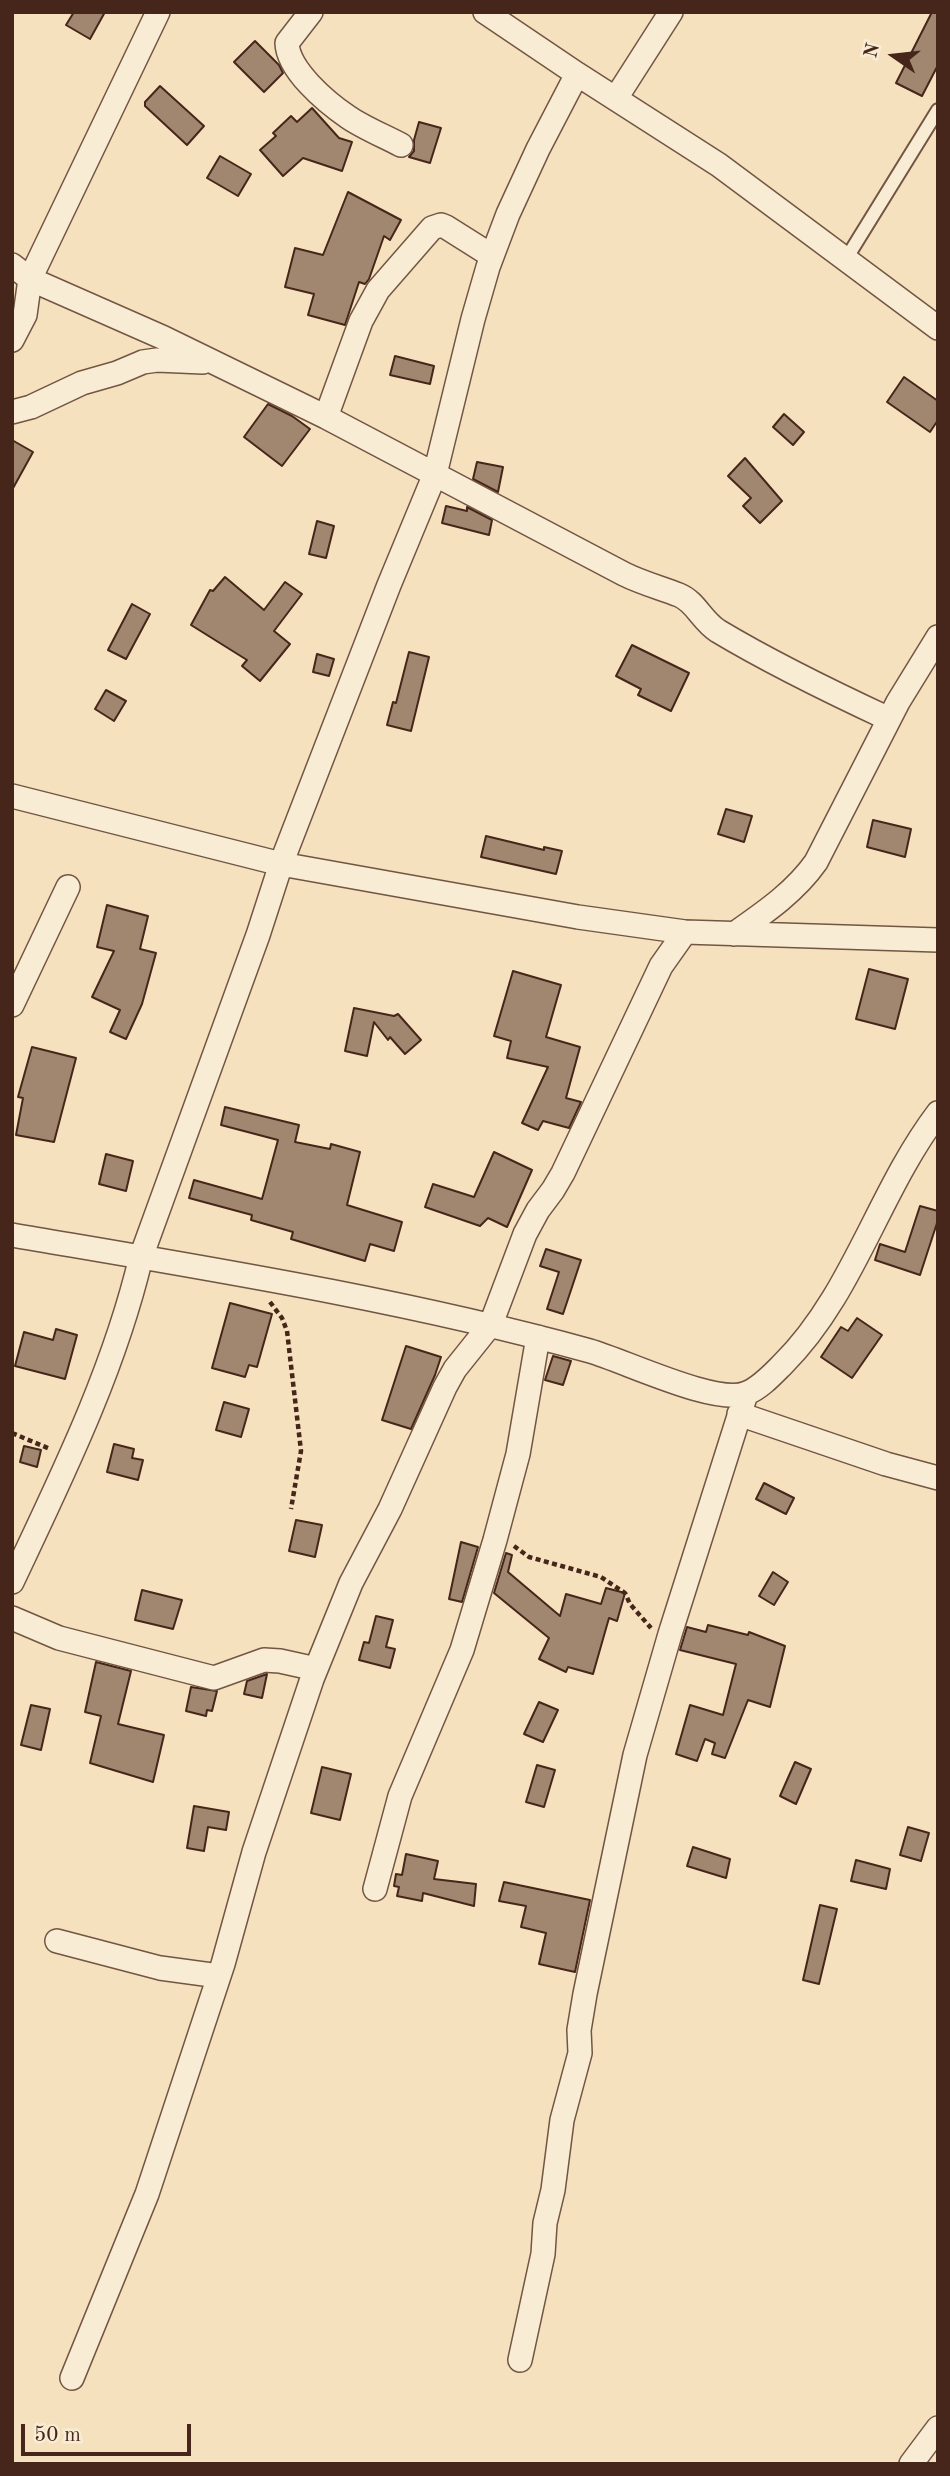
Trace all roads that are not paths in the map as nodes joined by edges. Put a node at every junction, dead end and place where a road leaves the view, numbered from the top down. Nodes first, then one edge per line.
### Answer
1 (158, 12) edge
2 (311, 12) edge
3 (671, 12) edge
4 (495, 16) edge
5 (577, 74) junction
6 (617, 98) junction
7 (938, 110) edge
8 (401, 145) dead end
9 (492, 256) junction
10 (846, 259) junction
11 (21, 272) edge
12 (938, 328) edge
13 (12, 340) edge
14 (214, 363) junction
15 (12, 412) edge
16 (326, 417) junction
17 (435, 474) junction
18 (938, 637) edge
19 (889, 719) junction
20 (12, 796) edge
21 (281, 864) junction
22 (68, 887) dead end
23 (685, 932) junction
24 (734, 934) junction
25 (938, 940) edge
26 (12, 1005) edge
27 (938, 1114) edge
28 (12, 1235) edge
29 (141, 1257) junction
30 (491, 1324) junction
31 (538, 1337) junction
32 (743, 1404) junction
33 (938, 1478) edge
34 (12, 1582) edge
35 (12, 1618) edge
36 (316, 1669) junction
37 (375, 1888) dead end
38 (57, 1941) dead end
39 (219, 1976) junction
40 (520, 2360) dead end
41 (72, 2378) dead end
42 (938, 2428) edge
43 (911, 2464) edge

1 - 11 street
2 - 8 street
3 - 6 street
4 - 5 street
5 - 6 street
5 - 9 street
6 - 10 street
7 - 10 lane
9 - 16 street
9 - 17 street
10 - 12 street
11 - 13 street
11 - 14 street
14 - 15 street
14 - 16 street
16 - 17 street
17 - 19 street
17 - 21 street
18 - 19 street
19 - 24 street
20 - 21 street
21 - 23 street
21 - 29 street
22 - 26 street
23 - 24 street
23 - 30 street
24 - 25 street
27 - 32 street
28 - 29 street
29 - 30 street
29 - 34 street
30 - 31 street
30 - 36 street
31 - 32 street
31 - 37 street
32 - 33 street
32 - 40 street
35 - 36 street
36 - 39 street
38 - 39 street
39 - 41 street
42 - 43 street

